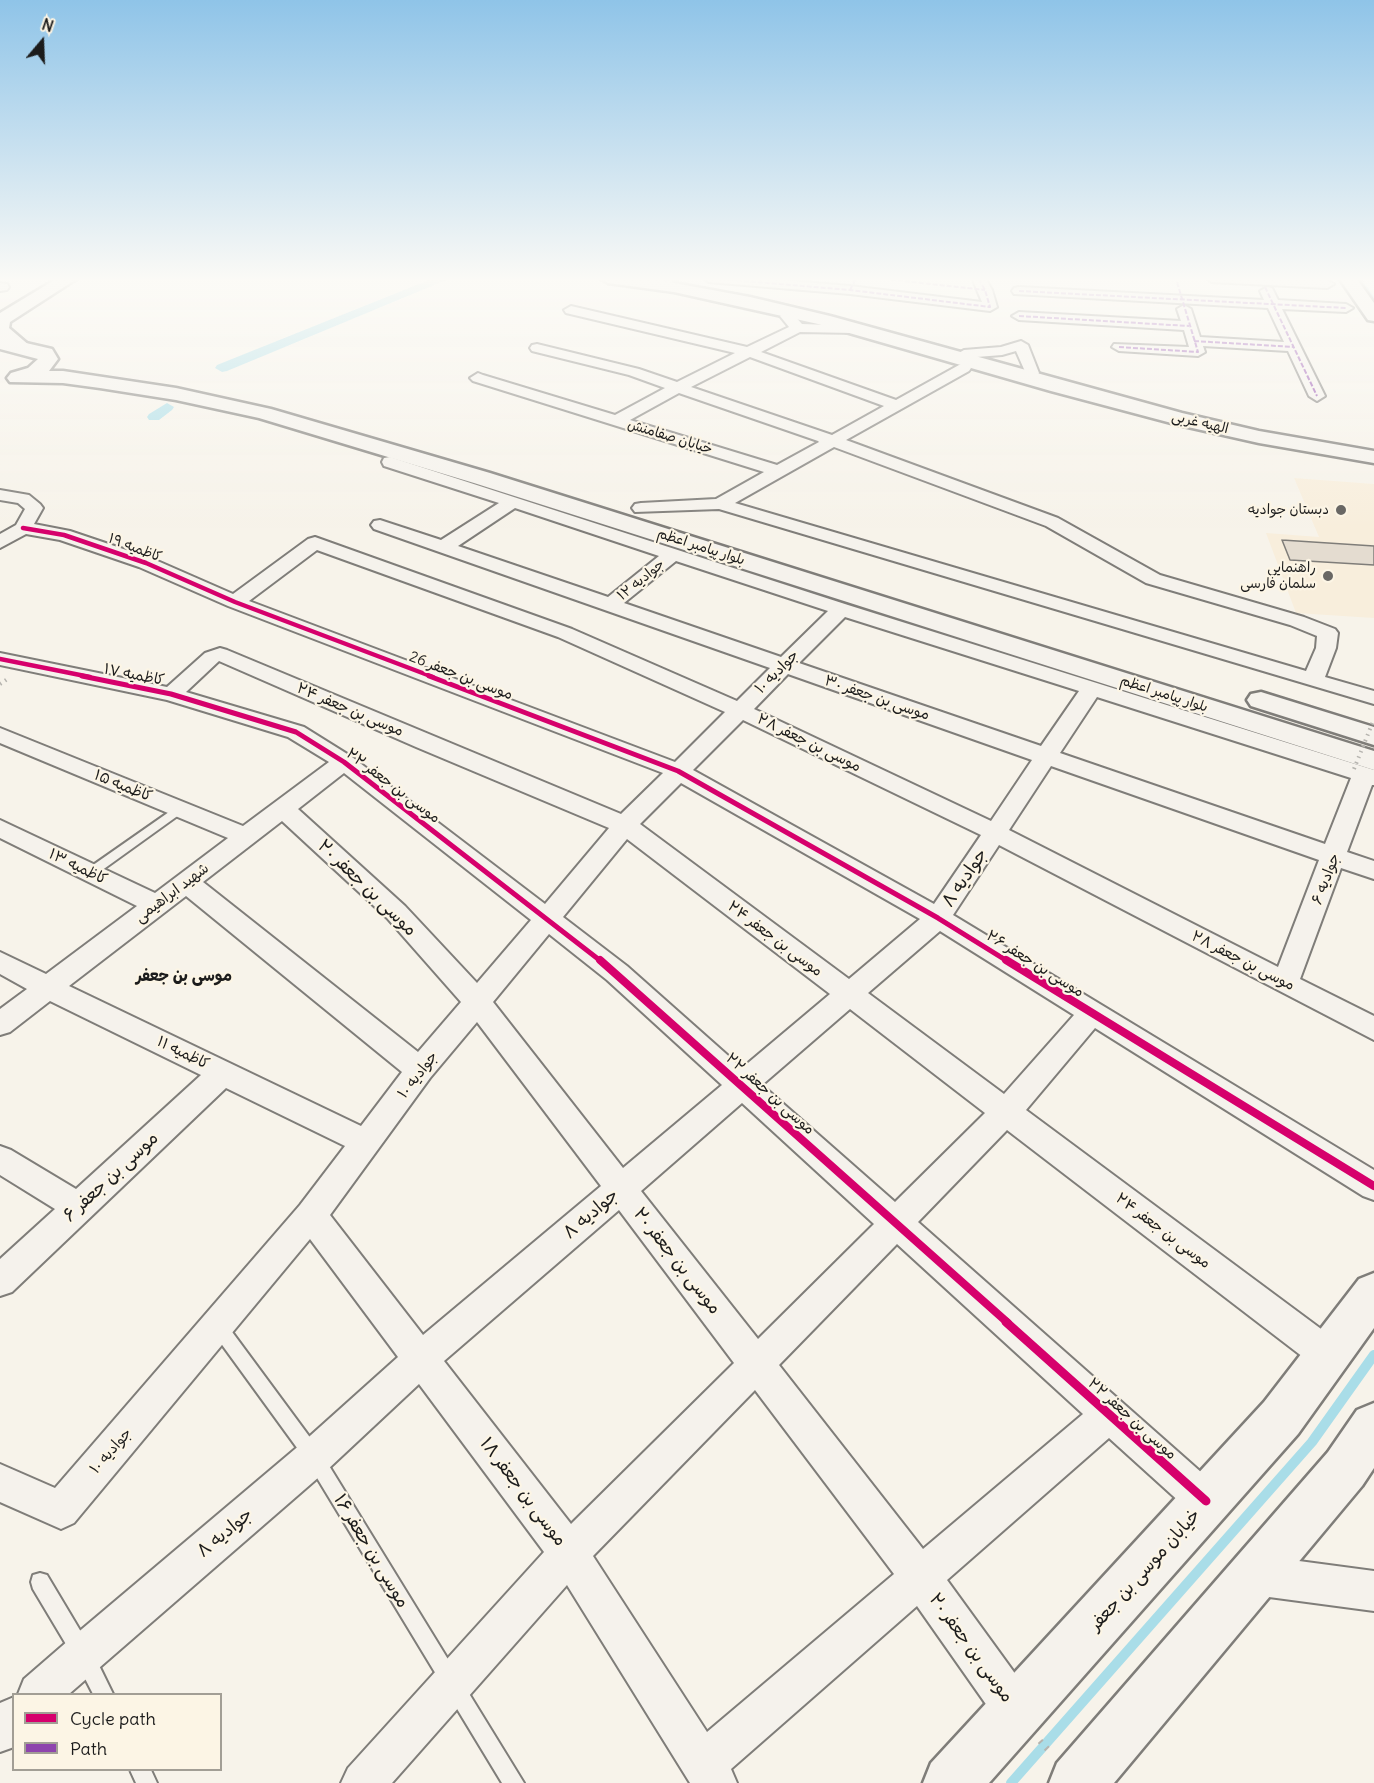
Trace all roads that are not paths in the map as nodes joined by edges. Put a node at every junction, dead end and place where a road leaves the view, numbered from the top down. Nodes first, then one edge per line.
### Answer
1 (56, 361) edge
2 (590, 361) edge
3 (730, 361) edge
4 (775, 361) edge
5 (964, 361) edge
6 (965, 361) edge
7 (967, 361) edge
8 (1027, 361) edge
9 (1301, 361) edge
10 (63, 367) junction
11 (1032, 373) junction
12 (478, 378) dead end
13 (9, 379) edge
14 (678, 387) junction
15 (1317, 396) dead end
16 (896, 405) junction
17 (617, 421) junction
18 (832, 442) junction
19 (1374, 452) edge
20 (405, 454) junction
21 (1374, 457) edge
22 (781, 472) junction
23 (0, 495) edge
24 (511, 503) junction
25 (720, 504) junction
26 (641, 508) junction
27 (380, 525) dead end
28 (23, 528) junction
29 (0, 542) edge
30 (443, 547) junction
31 (673, 554) junction
32 (235, 602) junction
33 (610, 605) junction
34 (841, 609) junction
35 (1061, 638) dead end
36 (0, 659) edge
37 (783, 665) junction
38 (1313, 680) junction
39 (1092, 688) junction
40 (171, 694) junction
41 (1242, 695) dead end
42 (1374, 698) edge
43 (739, 710) junction
44 (297, 732) joint
45 (0, 735) edge
46 (1374, 735) edge
47 (1047, 757) junction
48 (344, 762) junction
49 (678, 771) junction
50 (1367, 771) edge
51 (179, 809) junction
52 (283, 809) junction
53 (625, 825) junction
54 (0, 828) edge
55 (996, 833) junction
56 (247, 837) junction
57 (1335, 856) junction
58 (1374, 870) edge
59 (90, 873) junction
60 (187, 883) junction
61 (157, 905) junction
62 (938, 918) junction
63 (546, 919) junction
64 (0, 962) edge
65 (1285, 982) junction
66 (46, 987) junction
67 (849, 994) junction
68 (477, 1002) junction
69 (1092, 1013) junction
70 (0, 1024) edge
71 (1374, 1029) edge
72 (420, 1070) junction
73 (223, 1073) junction
74 (742, 1085) junction
75 (1006, 1112) junction
76 (367, 1143) junction
77 (0, 1159) edge
78 (1374, 1186) edge
79 (621, 1188) junction
80 (78, 1208) junction
81 (311, 1215) junction
82 (896, 1223) junction
83 (0, 1281) edge
84 (1374, 1293) edge
85 (218, 1326) junction
86 (1328, 1355) junction
87 (421, 1359) junction
88 (756, 1364) junction
89 (1109, 1415) junction
90 (1374, 1426) edge
91 (314, 1457) junction
92 (0, 1483) edge
93 (1206, 1501) junction
94 (569, 1553) junction
95 (1254, 1575) junction
96 (920, 1577) junction
97 (40, 1582) dead end
98 (1374, 1591) edge
99 (83, 1654) junction
100 (451, 1683) junction
101 (41, 1693) edge
102 (102, 1693) edge
103 (1017, 1712) junction
104 (12, 1720) edge
105 (0, 1731) edge
106 (1065, 1770) edge
107 (708, 1774) edge
108 (363, 1783) edge
109 (514, 1783) edge
110 (951, 1783) edge

1 - 10 main road
2 - 14 street
3 - 14 street, خیابان صفامنش
4 - 16 street
5 - 16 street
6 - 11 main road, الهیه غربی
7 - 21 main road, الهیه غربی
8 - 11 street
9 - 15 street
10 - 13 main road, بلوار پیامبر اعظم
10 - 20 main road, بلوار پیامبر اعظم
10 - 26 main road, بلوار پیامبر اعظم
11 - 19 main road, الهیه غربی
12 - 17 street
14 - 17 street, خیابان صفامنش
14 - 18 street
16 - 18 street
17 - 22 street, خیابان صفامنش
18 - 22 street
18 - 38 street
20 - 24 street
20 - 50 main road, بلوار پیامبر اعظم
22 - 25 street
23 - 28 street
24 - 30 street
24 - 31 street
25 - 26 street
25 - 38 street
26 - 35 main road, بلوار پیامبر اعظم
27 - 30 street, موسی بن جعفر ۳۰
28 - 29 street
28 - 32 street, کاظمیه ۱۹
30 - 33 street, موسی بن جعفر ۳۰
31 - 33 street, جوادیه ۱۲
31 - 34 street
32 - 43 street, موسی بن جعفر ۲۸
32 - 49 street, موسی بن جعفر 26
33 - 37 street, موسی بن جعفر ۳۰
34 - 37 street, جوادیه ۱۰
34 - 39 street
36 - 40 street, کاظمیه ۱۷
37 - 43 street, جوادیه ۱۰
37 - 47 street, موسی بن جعفر ۳۰
38 - 42 street
39 - 47 street, جوادیه ۸
39 - 50 street
40 - 44 street, کاظمیه ۱۷
40 - 53 street, موسی بن جعفر ۲۴
41 - 46 main road
43 - 49 street, جوادیه ۱۰
43 - 55 street, موسی بن جعفر ۲۸
44 - 48 street, موسی بن جعفر ۲۲
45 - 51 street, کاظمیه ۱۵
47 - 55 street, جوادیه ۸
47 - 57 street, موسی بن جعفر ۳۰
48 - 52 street, شهید ابراهیمی
48 - 63 street, موسی بن جعفر ۲۲
49 - 53 street, جوادیه ۱۰
49 - 62 street, موسی بن جعفر ۲۶
50 - 57 street, جوادیه ۶
51 - 56 street, کاظمیه ۱۵
51 - 59 lane
52 - 56 street, شهید ابراهیمی
52 - 68 street, موسی بن جعفر ۲۰
53 - 63 street, جوادیه ۱۰
53 - 67 street, موسی بن جعفر ۲۴
54 - 59 street, کاظمیه ۱۳
55 - 62 street, جوادیه ۸
55 - 65 street, موسی بن جعفر ۲۸
56 - 60 street, شهید ابراهیمی
57 - 58 street, موسی بن جعفر ۳۰
57 - 65 street, جوادیه ۶
59 - 61 street, کاظمیه ۱۳
60 - 61 street, شهید ابراهیمی
60 - 72 street
61 - 66 street, شهید ابراهیمی
62 - 67 street, جوادیه ۸
62 - 69 street, موسی بن جعفر ۲۶
63 - 68 street, جوادیه ۱۰
63 - 74 street, موسی بن جعفر ۲۲
64 - 66 street, کاظمیه ۱۱
65 - 71 street, موسی بن جعفر ۲۸
66 - 70 street, شهید ابراهیمی
66 - 73 street, کاظمیه ۱۱
67 - 74 street, جوادیه ۸
67 - 75 street, موسی بن جعفر ۲۴
68 - 72 street, جوادیه ۱۰
68 - 79 street, موسی بن جعفر ۲۰
69 - 75 street
69 - 78 street, موسی بن جعفر ۲۶
72 - 76 street, جوادیه ۱۰
73 - 76 street, کاظمیه ۱۱
73 - 80 street, موسی بن جعفر ۶
74 - 79 street, جوادیه ۸
74 - 82 street, موسی بن جعفر ۲۲
75 - 82 street
75 - 86 street, موسی بن جعفر ۲۴
76 - 81 street, جوادیه ۱۰
77 - 80 street
79 - 87 street, جوادیه ۸
79 - 88 street, موسی بن جعفر ۲۰
80 - 83 street, موسی بن جعفر ۶
81 - 85 street, جوادیه ۱۰
81 - 87 street, موسی بن جعفر ۱۸
82 - 88 street
82 - 89 street, موسی بن جعفر ۲۲
84 - 86 main road, خیابان موسی بن جعفر
85 - 91 lane, موسی بن جعفر ۱۶
85 - 92 street, جوادیه ۱۰
86 - 93 main road, خیابان موسی بن جعفر
87 - 91 street, جوادیه ۸
87 - 94 street, موسی بن جعفر ۱۸
88 - 94 street
88 - 96 street, موسی بن جعفر ۲۰
89 - 93 street, موسی بن جعفر ۲۲
89 - 96 street
90 - 95 main road
91 - 99 street, جوادیه ۸
91 - 100 lane, موسی بن جعفر ۱۶
93 - 103 main road, خیابان موسی بن جعفر
94 - 100 street
94 - 107 street, موسی بن جعفر ۱۸
95 - 98 street
95 - 106 main road
96 - 103 street, موسی بن جعفر ۲۰
96 - 107 street
97 - 99 lane
99 - 101 street, جوادیه ۸
99 - 102 lane
100 - 108 street
100 - 109 lane, موسی بن جعفر ۱۶
103 - 110 main road, خیابان موسی بن جعفر
104 - 105 street

